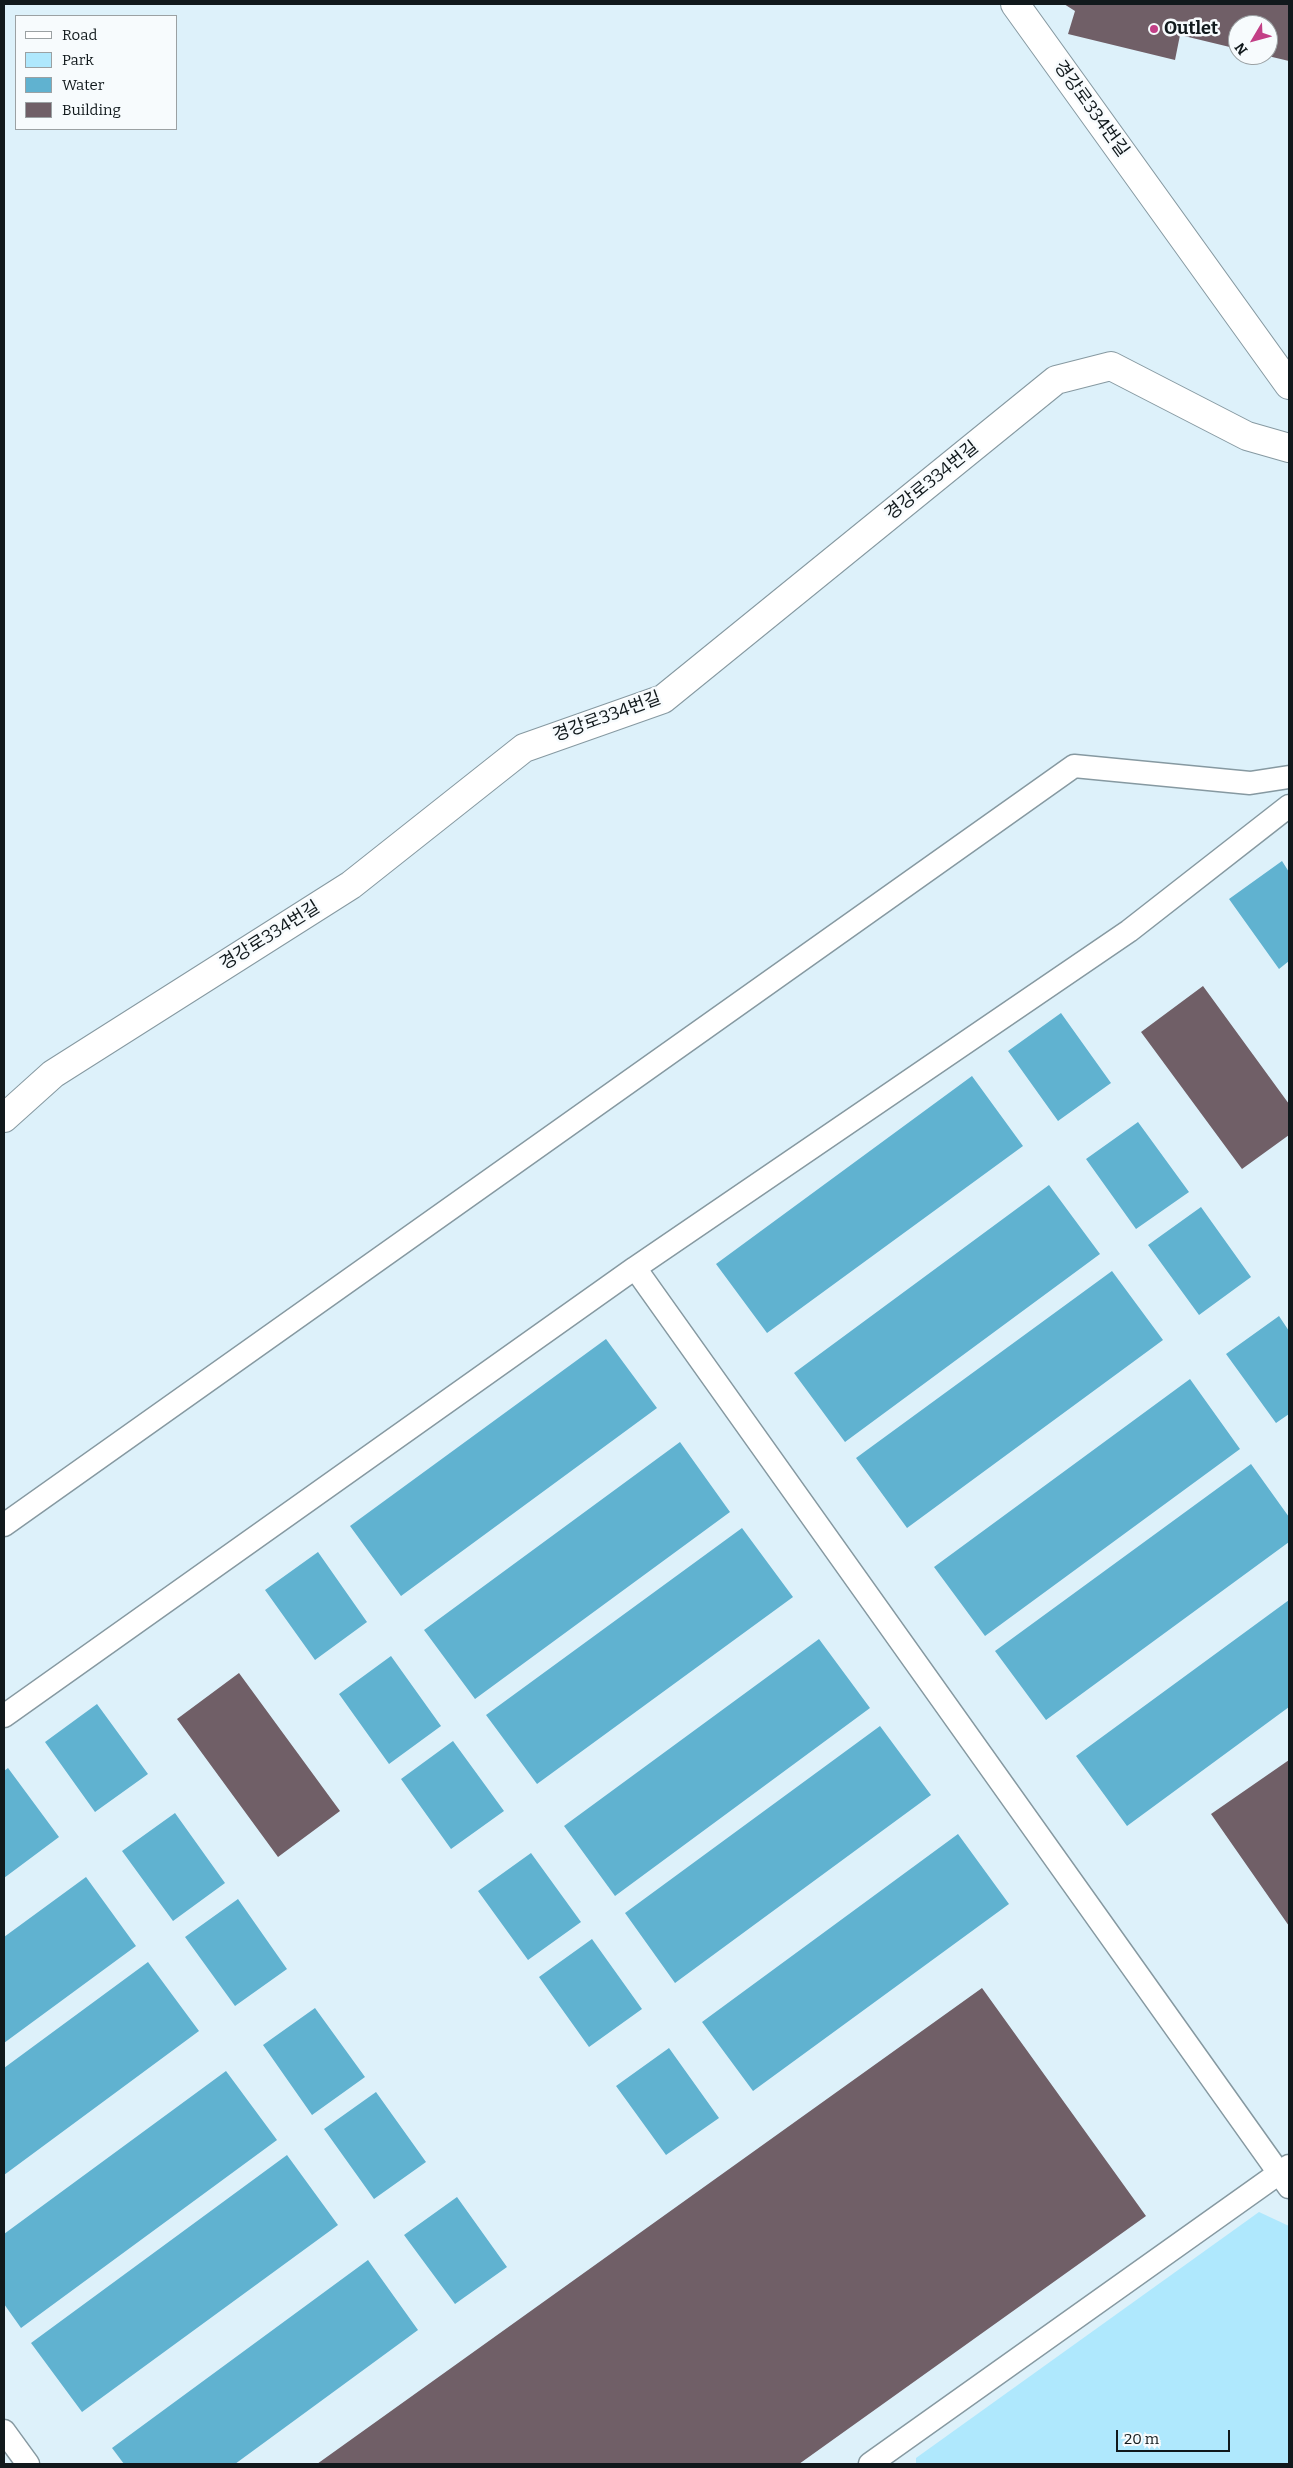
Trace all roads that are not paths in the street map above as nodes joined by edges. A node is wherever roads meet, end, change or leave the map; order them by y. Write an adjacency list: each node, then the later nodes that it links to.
1 (1015, 4): 2 (street, 경강로334번길)
2 (1289, 385)
3 (1289, 448): 6 (street, 경강로334번길)
4 (1289, 777): 8 (lane)
5 (1289, 806): 7 (lane)
6 (4, 1118)
7 (635, 1268): 9 (lane); 10 (lane)
8 (4, 1525)
9 (4, 1716)
10 (1286, 2175): 13 (lane)
11 (4, 2432): 12 (lane)
12 (28, 2464)
13 (870, 2464)

